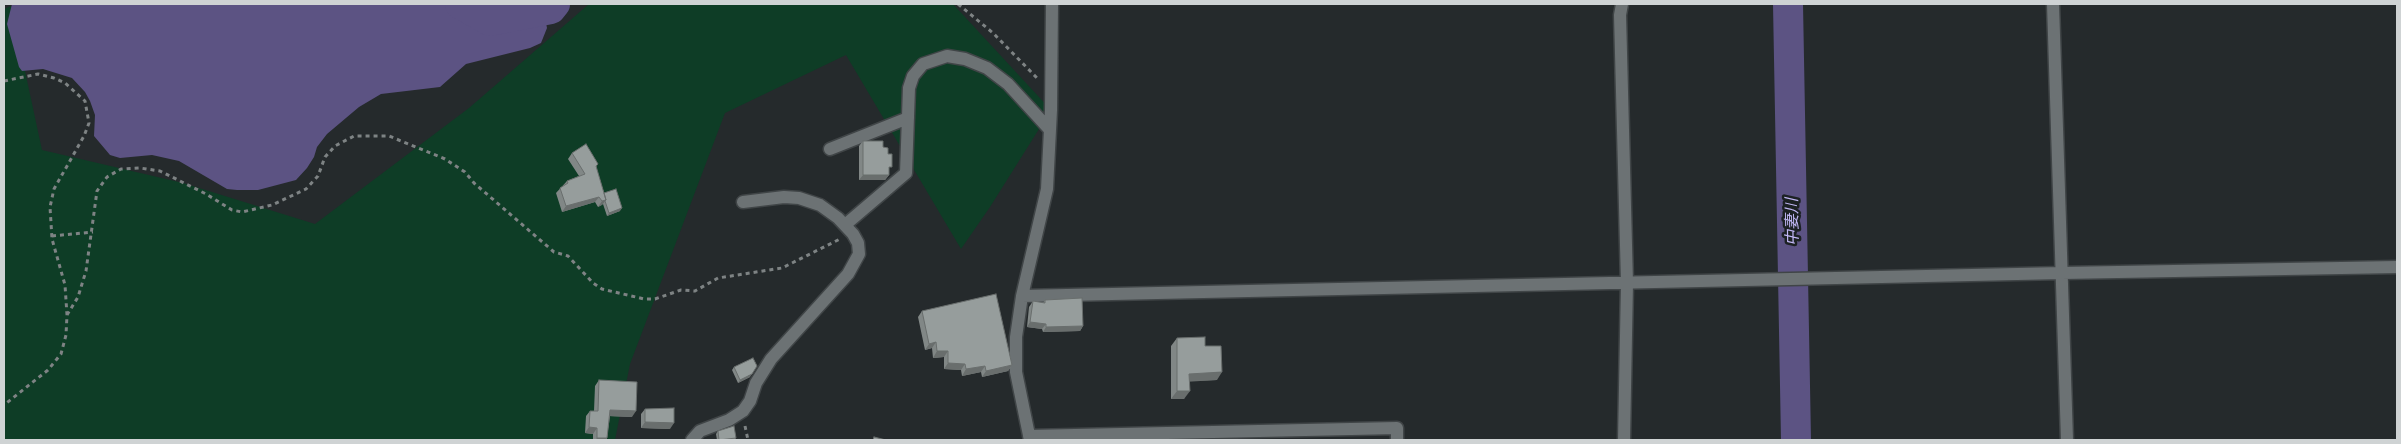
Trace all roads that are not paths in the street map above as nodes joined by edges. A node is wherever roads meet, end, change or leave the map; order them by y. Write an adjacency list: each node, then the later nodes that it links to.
1 (1052, 4): 5 (street)
2 (1622, 4): 11 (street)
3 (2054, 4): 10 (street)
4 (908, 118): 5 (street); 6 (street); 8 (street)
5 (1050, 130): 12 (street)
6 (830, 149)
7 (743, 202): 8 (street)
8 (847, 227): 14 (street)
9 (2397, 268): 10 (street)
10 (2062, 273): 11 (street); 17 (street)
11 (1627, 283): 12 (street); 16 (street)
12 (1022, 296): 13 (street)
13 (1030, 438): 15 (street)
14 (692, 440)
15 (1397, 440)
16 (1624, 440)
17 (2067, 440)

